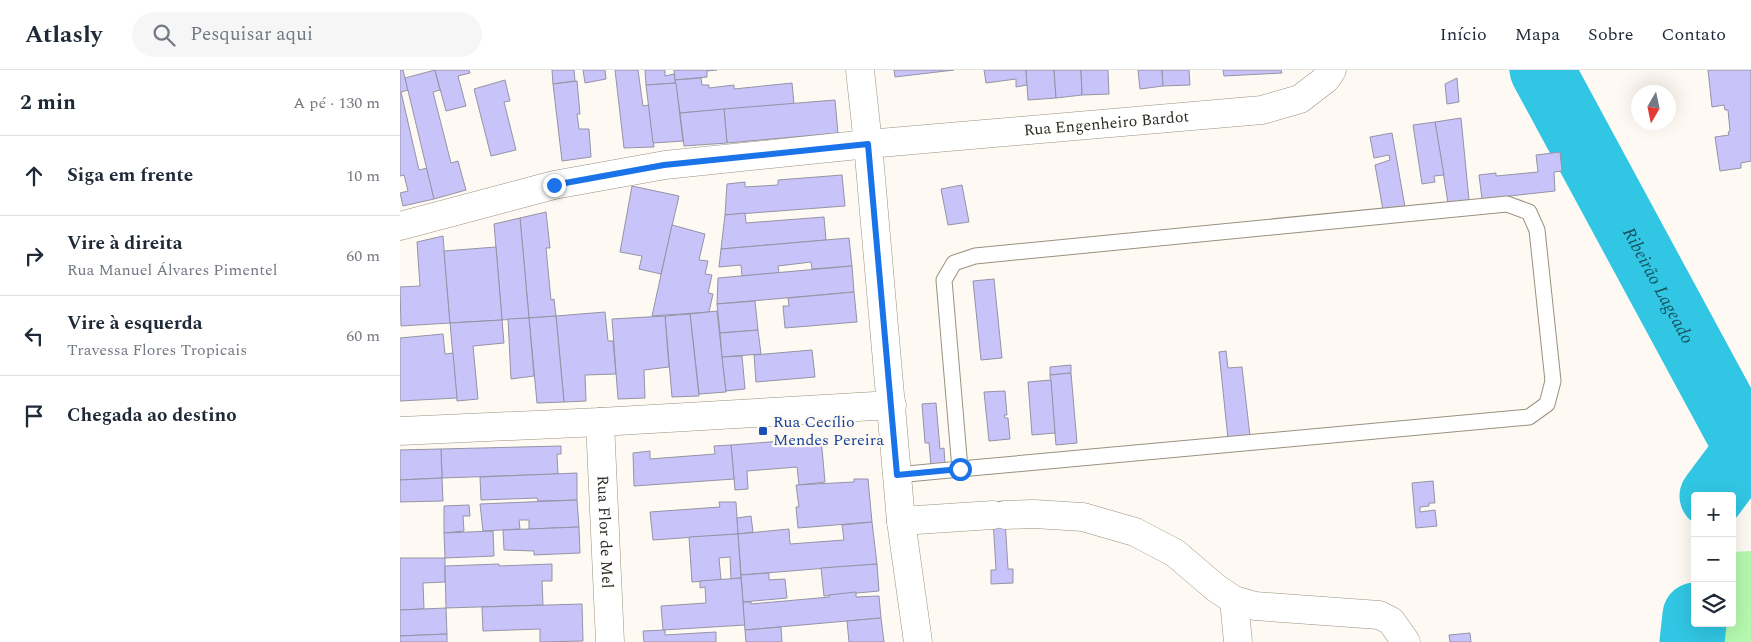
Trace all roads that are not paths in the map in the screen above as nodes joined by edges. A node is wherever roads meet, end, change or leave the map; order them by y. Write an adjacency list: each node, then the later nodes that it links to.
1 (860, 70): 3 (street)
2 (1332, 70): 3 (street, Rua Engenheiro Bardot)
3 (868, 144): 4 (street, Rua Engenheiro Bardot); 5 (street)
4 (400, 226)
5 (892, 406): 6 (street); 9 (street)
6 (600, 422): 7 (street); 12 (street, Rua Flor de Mel)
7 (400, 431)
8 (960, 469): 8 (lane); 9 (lane)
9 (897, 475): 10 (street)
10 (901, 521): 11 (street); 13 (street)
11 (1234, 600): 14 (street); 15 (street)
12 (610, 642)
13 (918, 642)
14 (1238, 642)
15 (1406, 642)

